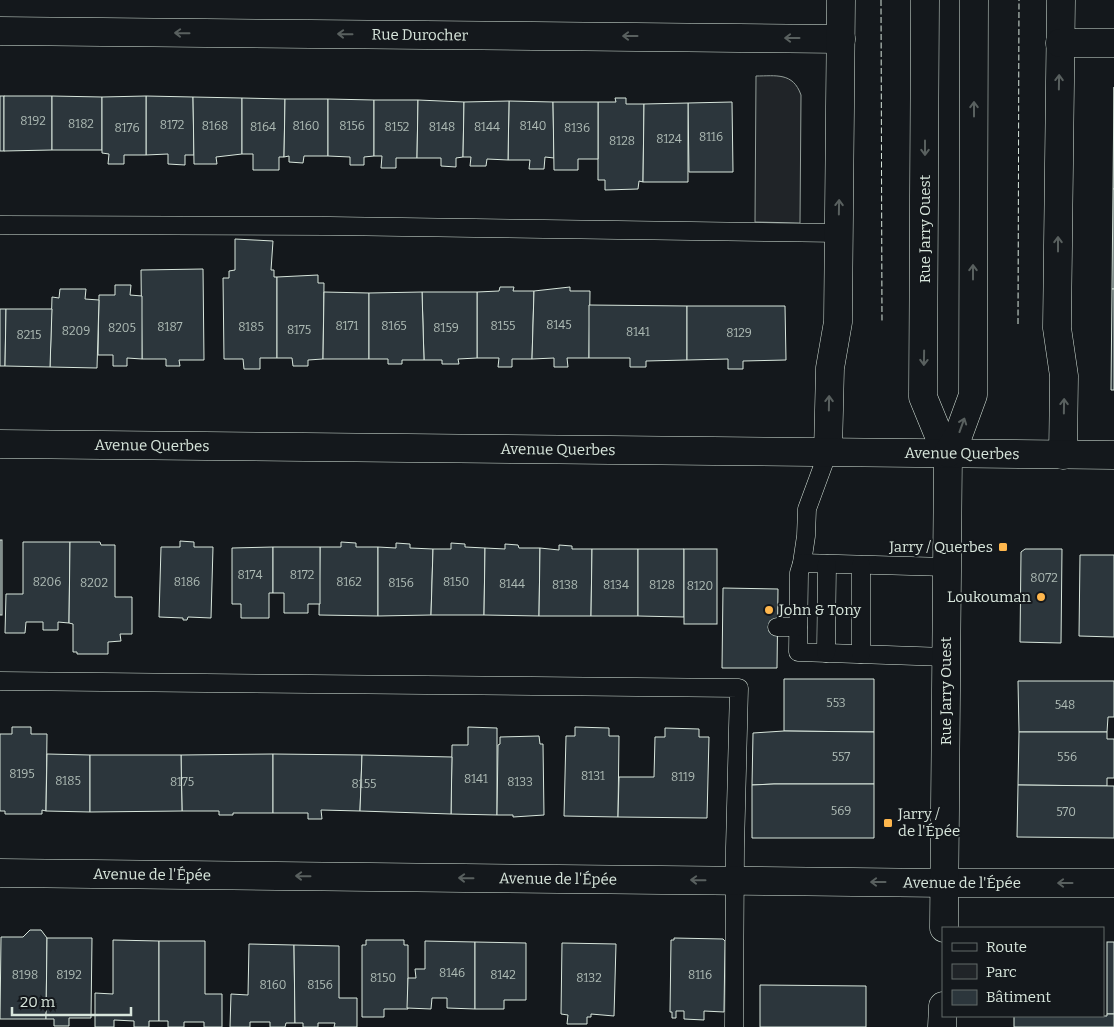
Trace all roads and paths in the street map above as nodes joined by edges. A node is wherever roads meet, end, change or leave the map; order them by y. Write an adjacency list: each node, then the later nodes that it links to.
1 (841, 0): 6 (street)
2 (926, 0): 13 (street, Rue Jarry Ouest, one-way to 13)
3 (974, 0): 13 (street, Rue Jarry Ouest, one-way to 3)
4 (1061, 0): 7 (street)
5 (0, 31): 6 (street, Rue Durocher, one-way to 5)
6 (841, 39): 10 (street, one-way to 6)
7 (1060, 43): 8 (street); 15 (street, one-way to 7)
8 (1114, 43)
9 (0, 225): 10 (lane)
10 (839, 233): 12 (street, one-way to 10)
11 (0, 444): 12 (street, Avenue Querbes)
12 (828, 452): 13 (street, Avenue Querbes); 16 (lane)
13 (948, 453): 15 (street, Avenue Querbes); 19 (street, Rue Jarry Ouest)
14 (1114, 454): 15 (street, Avenue Querbes)
15 (1064, 455)
16 (802, 563): 17 (lane); 21 (lane)
17 (827, 564): 18 (lane); 22 (lane)
18 (861, 565): 19 (lane); 23 (lane)
19 (947, 568): 24 (street, Rue Jarry Ouest)
20 (777, 627): 21 (lane)
21 (798, 627): 22 (lane)
22 (826, 653): 23 (lane)
23 (860, 654): 24 (lane)
24 (946, 657): 28 (street, Rue Jarry Ouest)
25 (0, 681): 27 (lane)
26 (0, 873): 27 (street, Avenue de l'Épée, one-way to 26)
27 (735, 881): 28 (street, Avenue de l'Épée, one-way to 27); 31 (lane)
28 (944, 883): 29 (street, Avenue de l'Épée, one-way to 28); 30 (street, Rue Jarry Ouest)
29 (1114, 883)
30 (944, 927)
31 (734, 1027)

